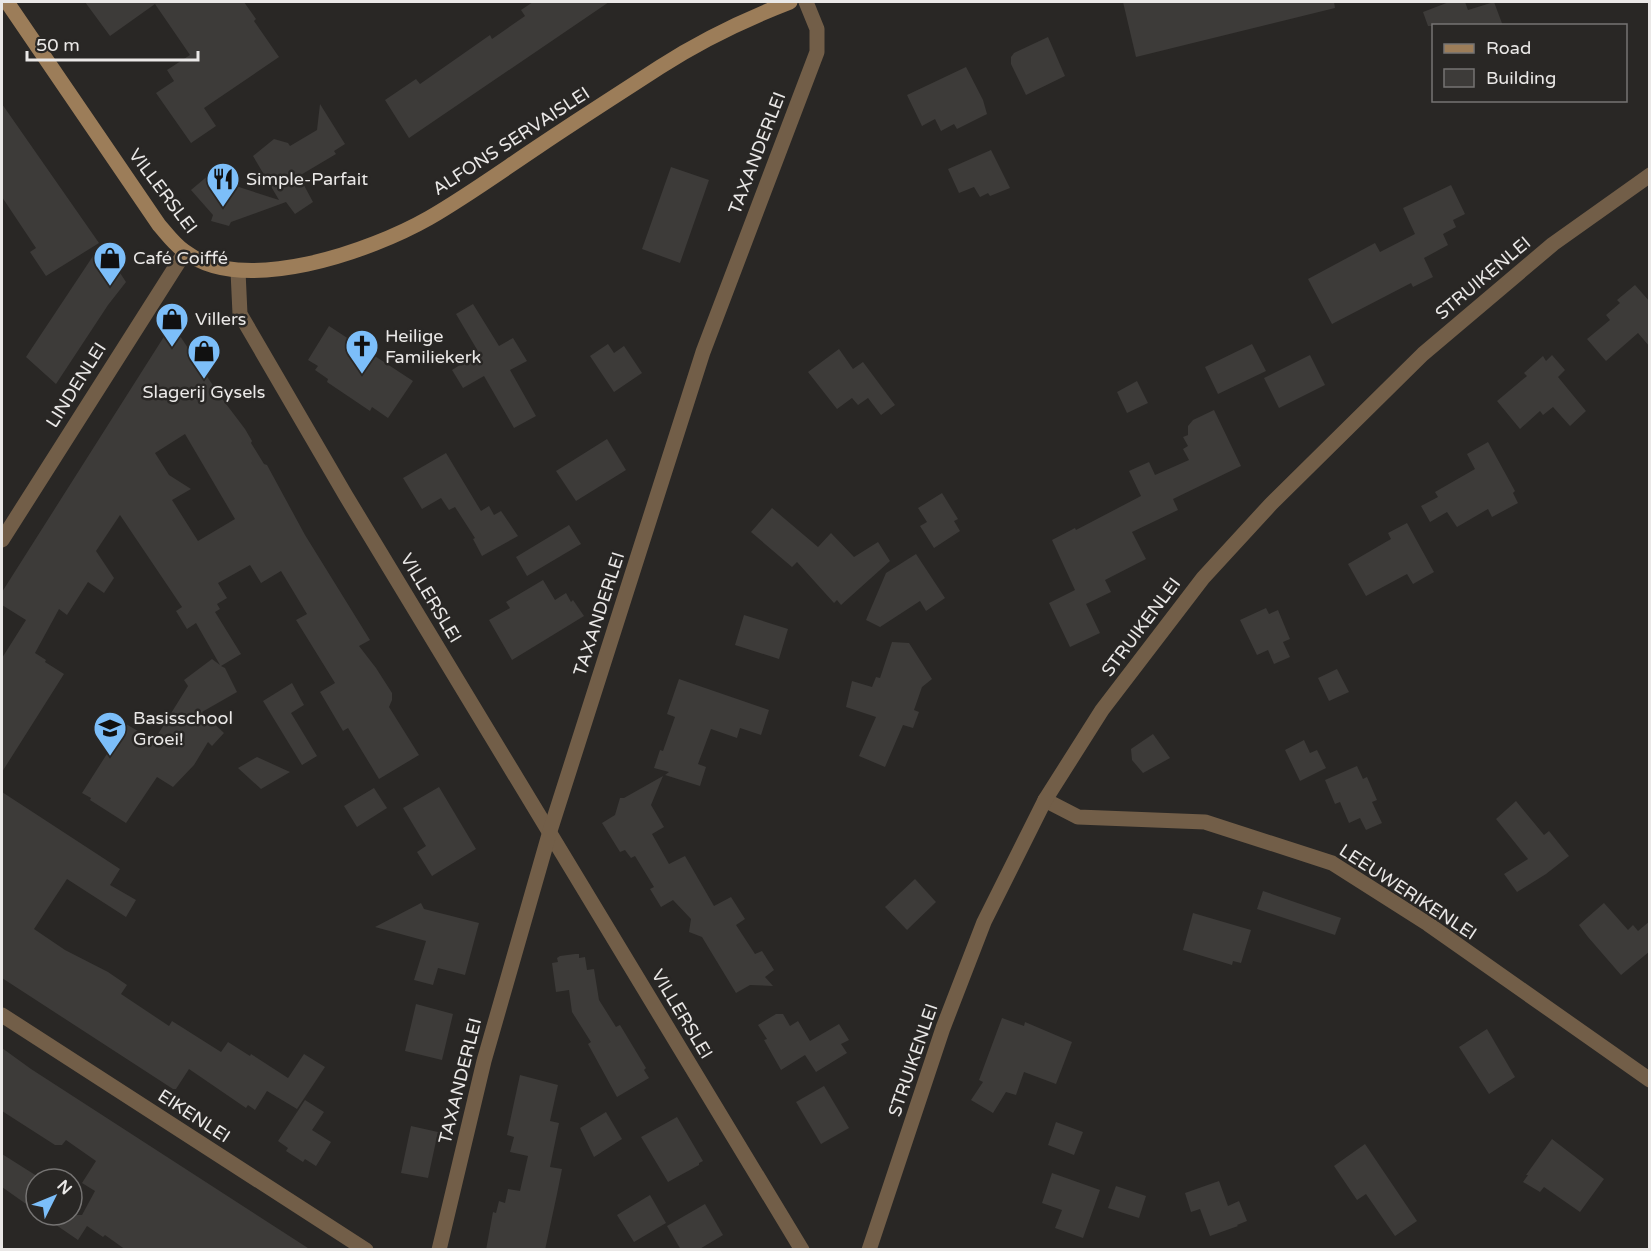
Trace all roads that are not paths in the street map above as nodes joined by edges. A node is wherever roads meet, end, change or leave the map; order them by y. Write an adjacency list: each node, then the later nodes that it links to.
1 (7, 2): 5 (street, VILLERSLEI)
2 (790, 2): 6 (street, ALFONS SERVAISLEI)
3 (806, 2): 9 (street, TAXANDERLEI)
4 (1650, 176): 8 (street, STRUIKENLEI)
5 (185, 252): 6 (street, VILLERSLEI); 7 (street, LINDENLEI)
6 (238, 271): 9 (street, VILLERSLEI)
7 (2, 540)
8 (1045, 800): 11 (street, LEEUWERIKENLEI); 15 (street, STRUIKENLEI)
9 (550, 831): 13 (street, TAXANDERLEI); 14 (street, VILLERSLEI)
10 (2, 1015): 12 (street, EIKENLEI)
11 (1650, 1080)
12 (366, 1250)
13 (439, 1250)
14 (802, 1250)
15 (869, 1250)

